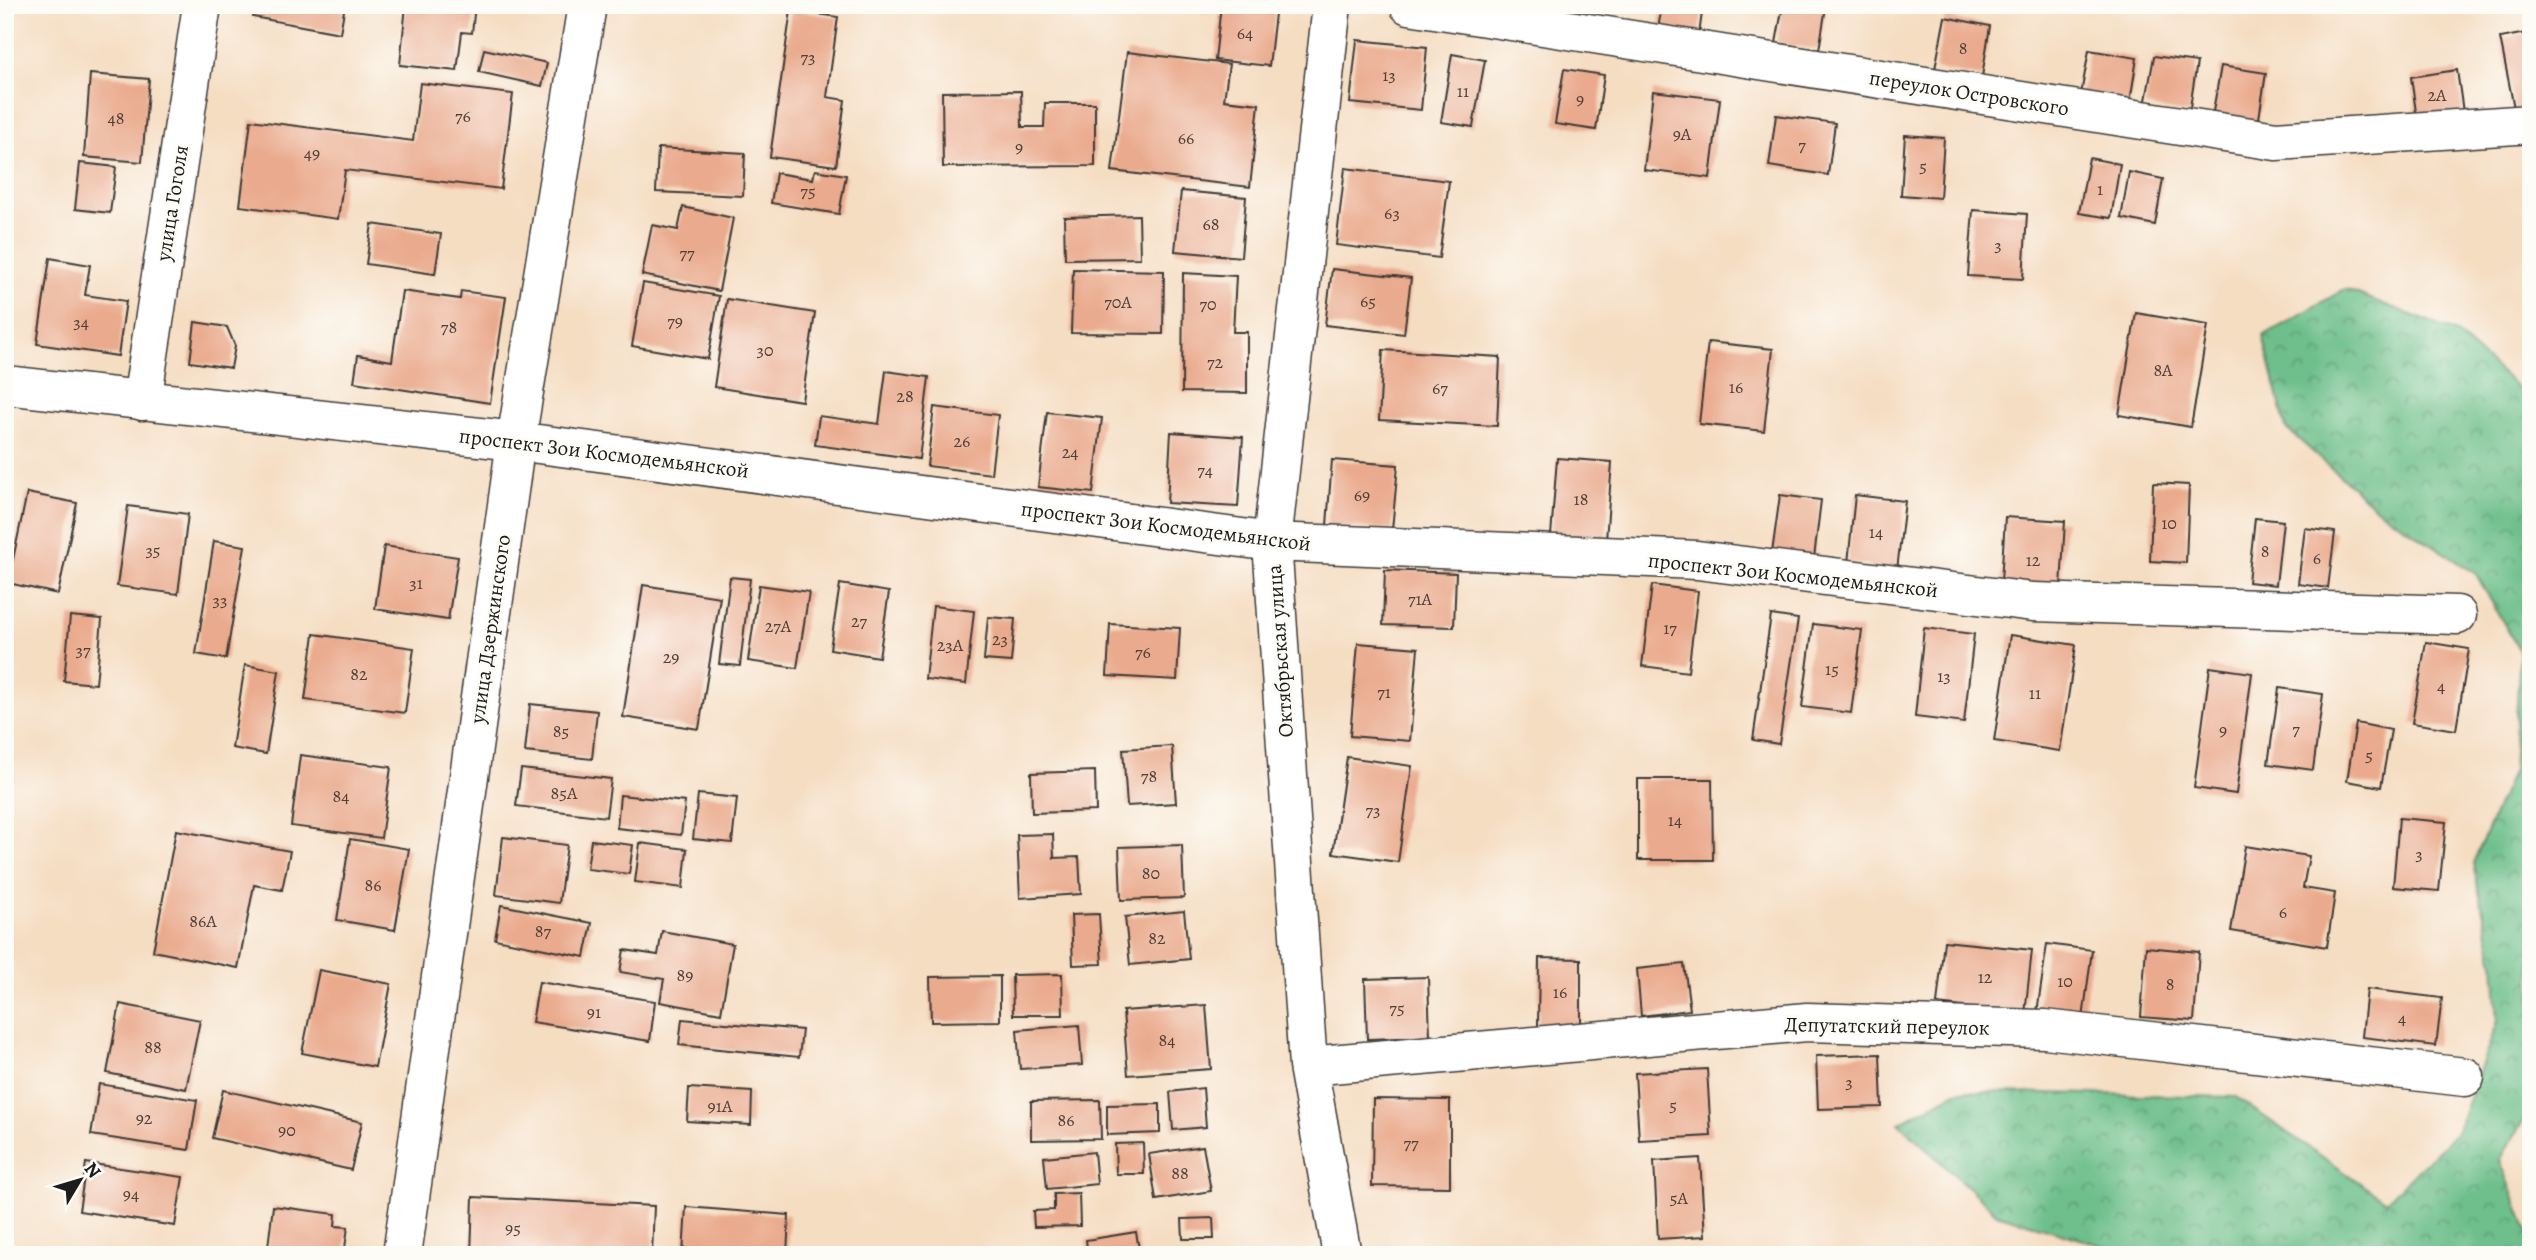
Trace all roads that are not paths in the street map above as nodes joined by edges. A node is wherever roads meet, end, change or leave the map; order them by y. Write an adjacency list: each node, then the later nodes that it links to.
1 (202, 5): 7 (street, улица Гоголя)
2 (587, 5): 8 (street, улица Дзержинского)
3 (1332, 5): 9 (street, Октябрьская улица)
4 (1409, 5): 5 (street, переулок Островского)
5 (2531, 124)
6 (5, 385): 7 (street, проспект Зои Космодемьянской)
7 (142, 401): 8 (street, проспект Зои Космодемьянской)
8 (516, 441): 9 (street, проспект Зои Космодемьянской); 13 (street, улица Дзержинского)
9 (1272, 542): 10 (street, проспект Зои Космодемьянской); 11 (street, Октябрьская улица)
10 (2457, 615)
11 (1308, 1066): 12 (street, Депутатский переулок); 14 (street, Октябрьская улица)
12 (2465, 1077)
13 (402, 1255)
14 (1342, 1255)

